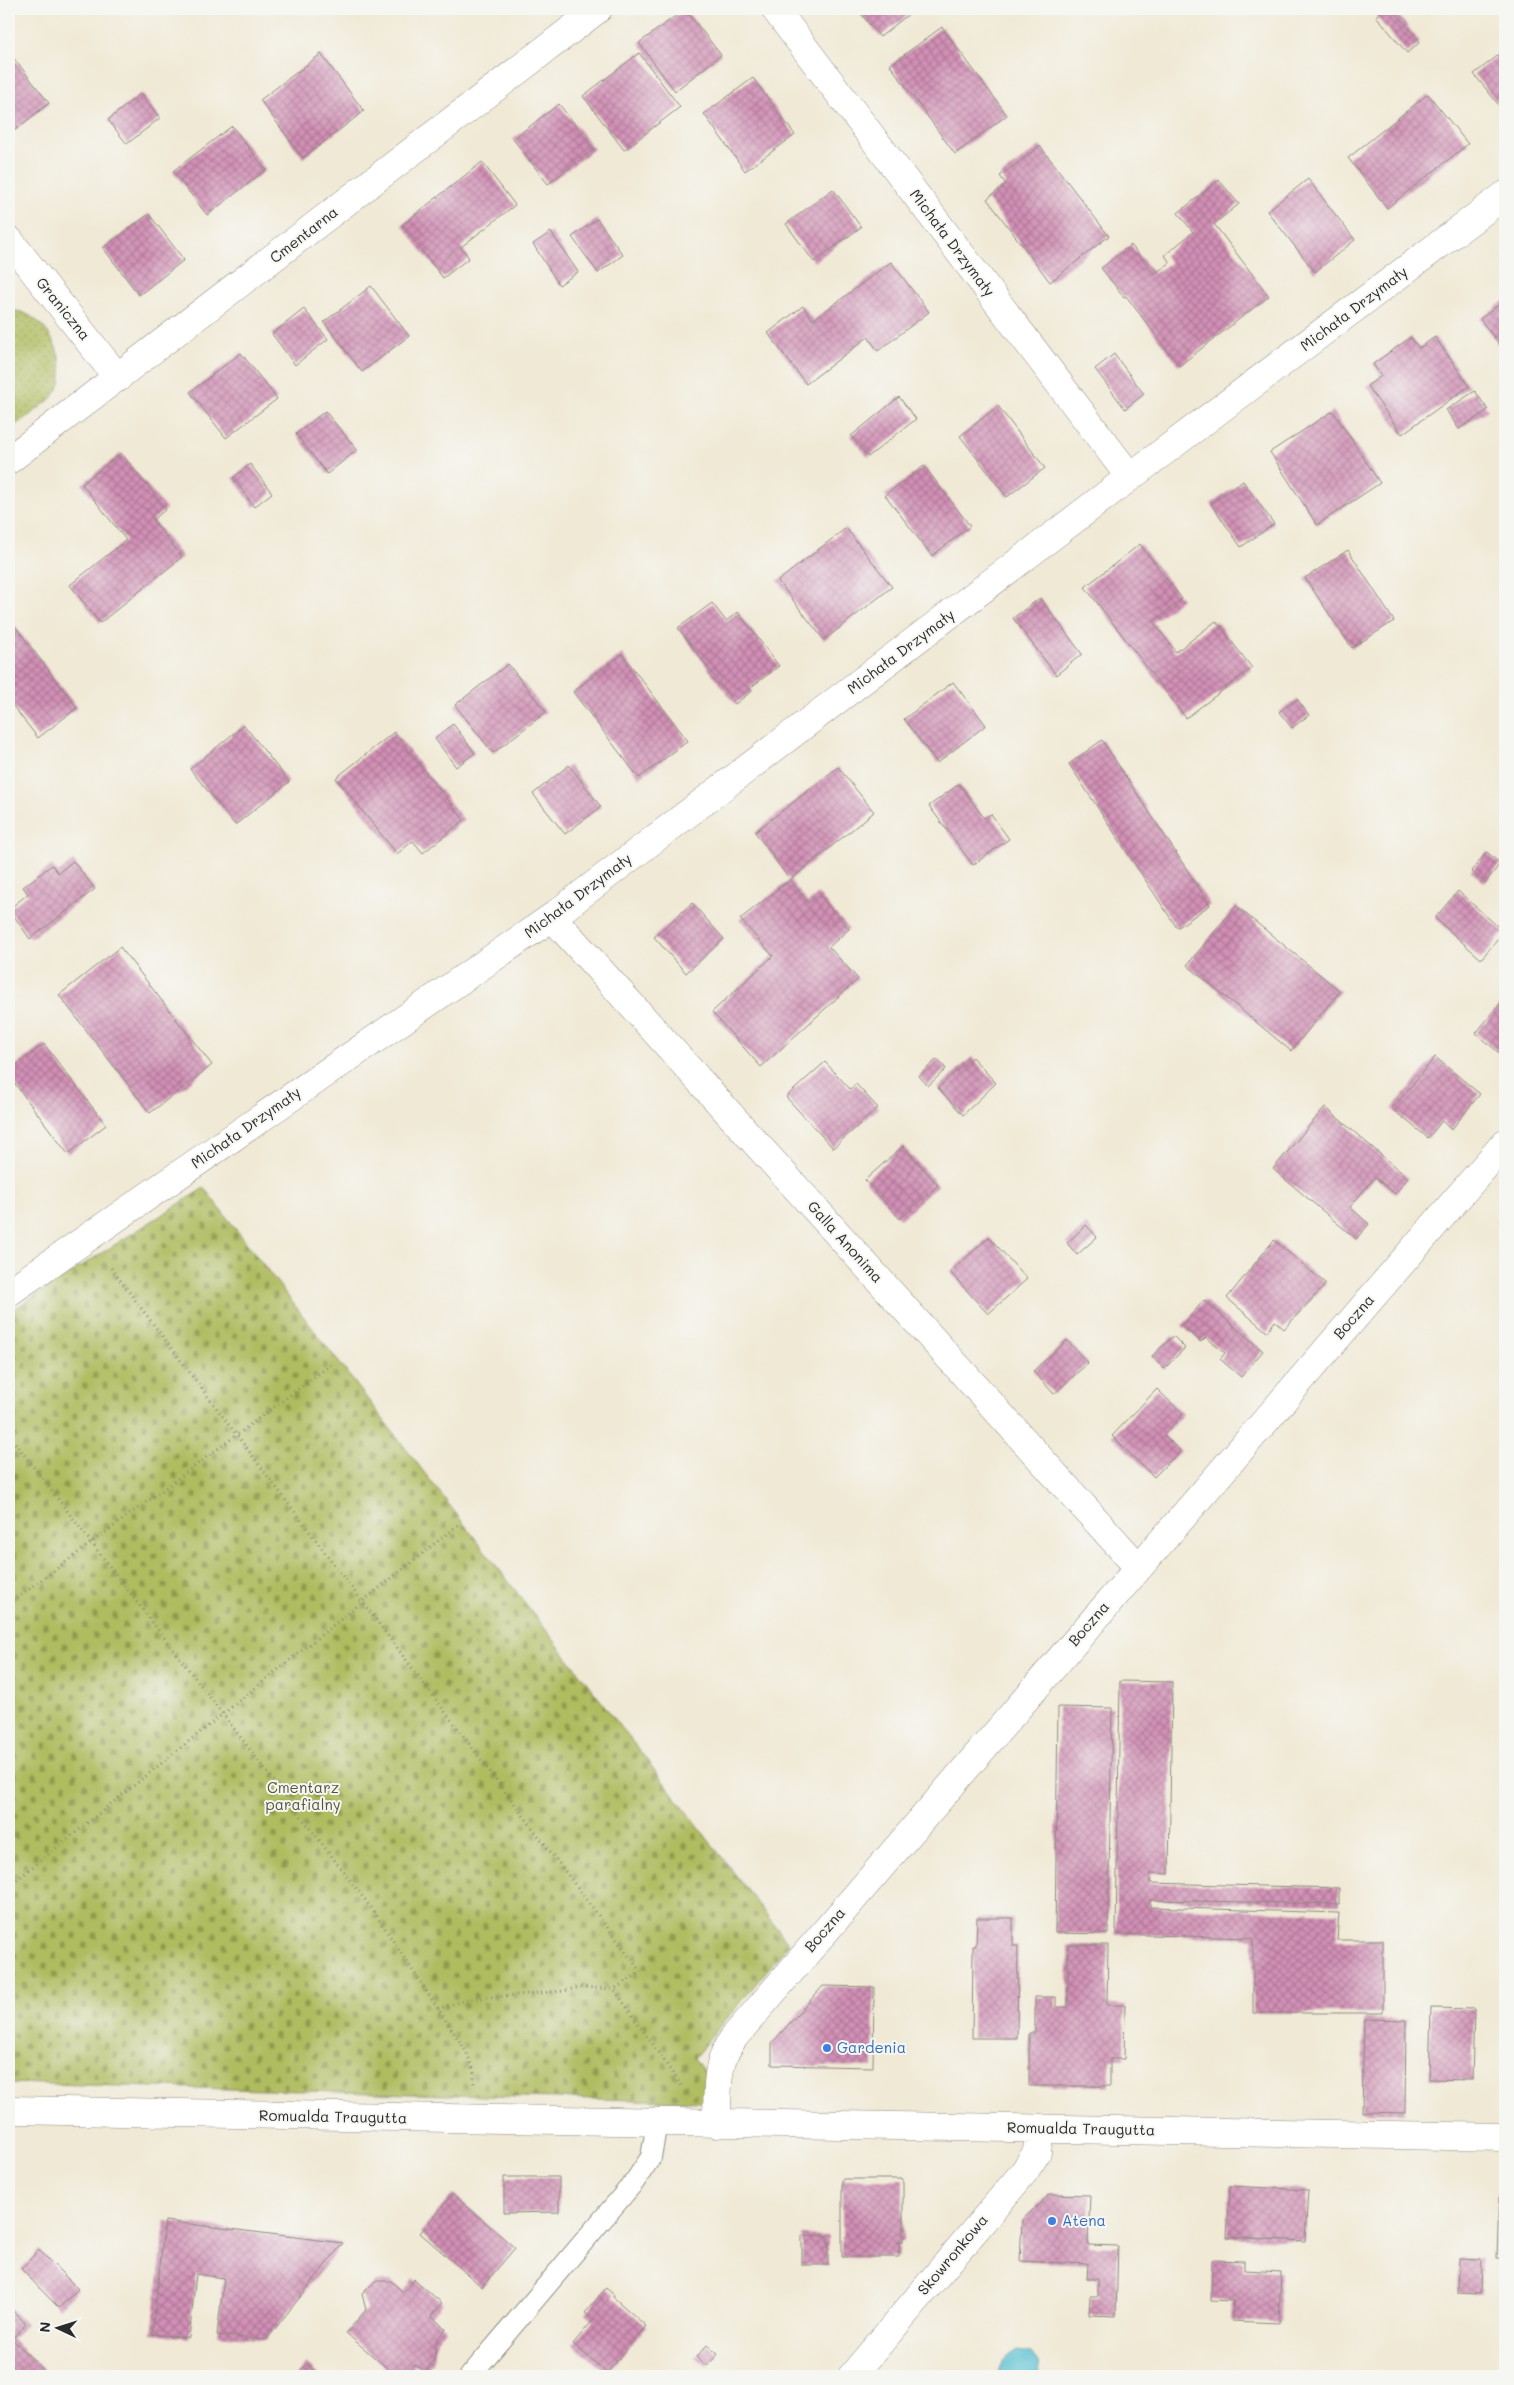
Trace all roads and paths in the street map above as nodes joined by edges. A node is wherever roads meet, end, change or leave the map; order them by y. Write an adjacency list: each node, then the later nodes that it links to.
1 (598, 9): 5 (street, Cmentarna)
2 (775, 9): 7 (street, Michała Drzymały)
3 (1505, 194): 7 (street, Michała Drzymały)
4 (9, 240): 5 (street, Graniczna)
5 (118, 378): 6 (street, Cmentarna)
6 (9, 460)
7 (1130, 477): 8 (street, Michała Drzymały)
8 (552, 917): 11 (street, Michała Drzymały); 17 (street, Galla Anonima)
9 (1505, 1143): 17 (street, Boczna)
10 (110, 1268): 14 (path)
11 (9, 1292)
12 (332, 1364): 14 (path)
13 (9, 1435): 16 (path)
14 (236, 1435): 16 (path); 18 (path)
15 (459, 1524): 18 (path)
16 (91, 1543): 19 (path); 20 (path)
17 (1138, 1567): 24 (street, Boczna)
18 (362, 1602): 20 (path); 22 (path)
19 (9, 1604)
20 (222, 1714): 21 (path); 23 (path)
21 (9, 1886)
22 (614, 1989): 23 (path); 24 (path)
23 (438, 2009): 26 (path)
24 (718, 2090): 28 (street, Boczna)
25 (9, 2110): 26 (street, Romualda Traugutta)
26 (474, 2119): 27 (street, Romualda Traugutta)
27 (656, 2123): 28 (street, Romualda Traugutta); 31 (lane)
28 (717, 2124): 29 (street, Romualda Traugutta)
29 (1040, 2128): 30 (street, Romualda Traugutta); 32 (street, Skowronkowa)
30 (1505, 2137)
31 (470, 2376)
32 (852, 2376)

